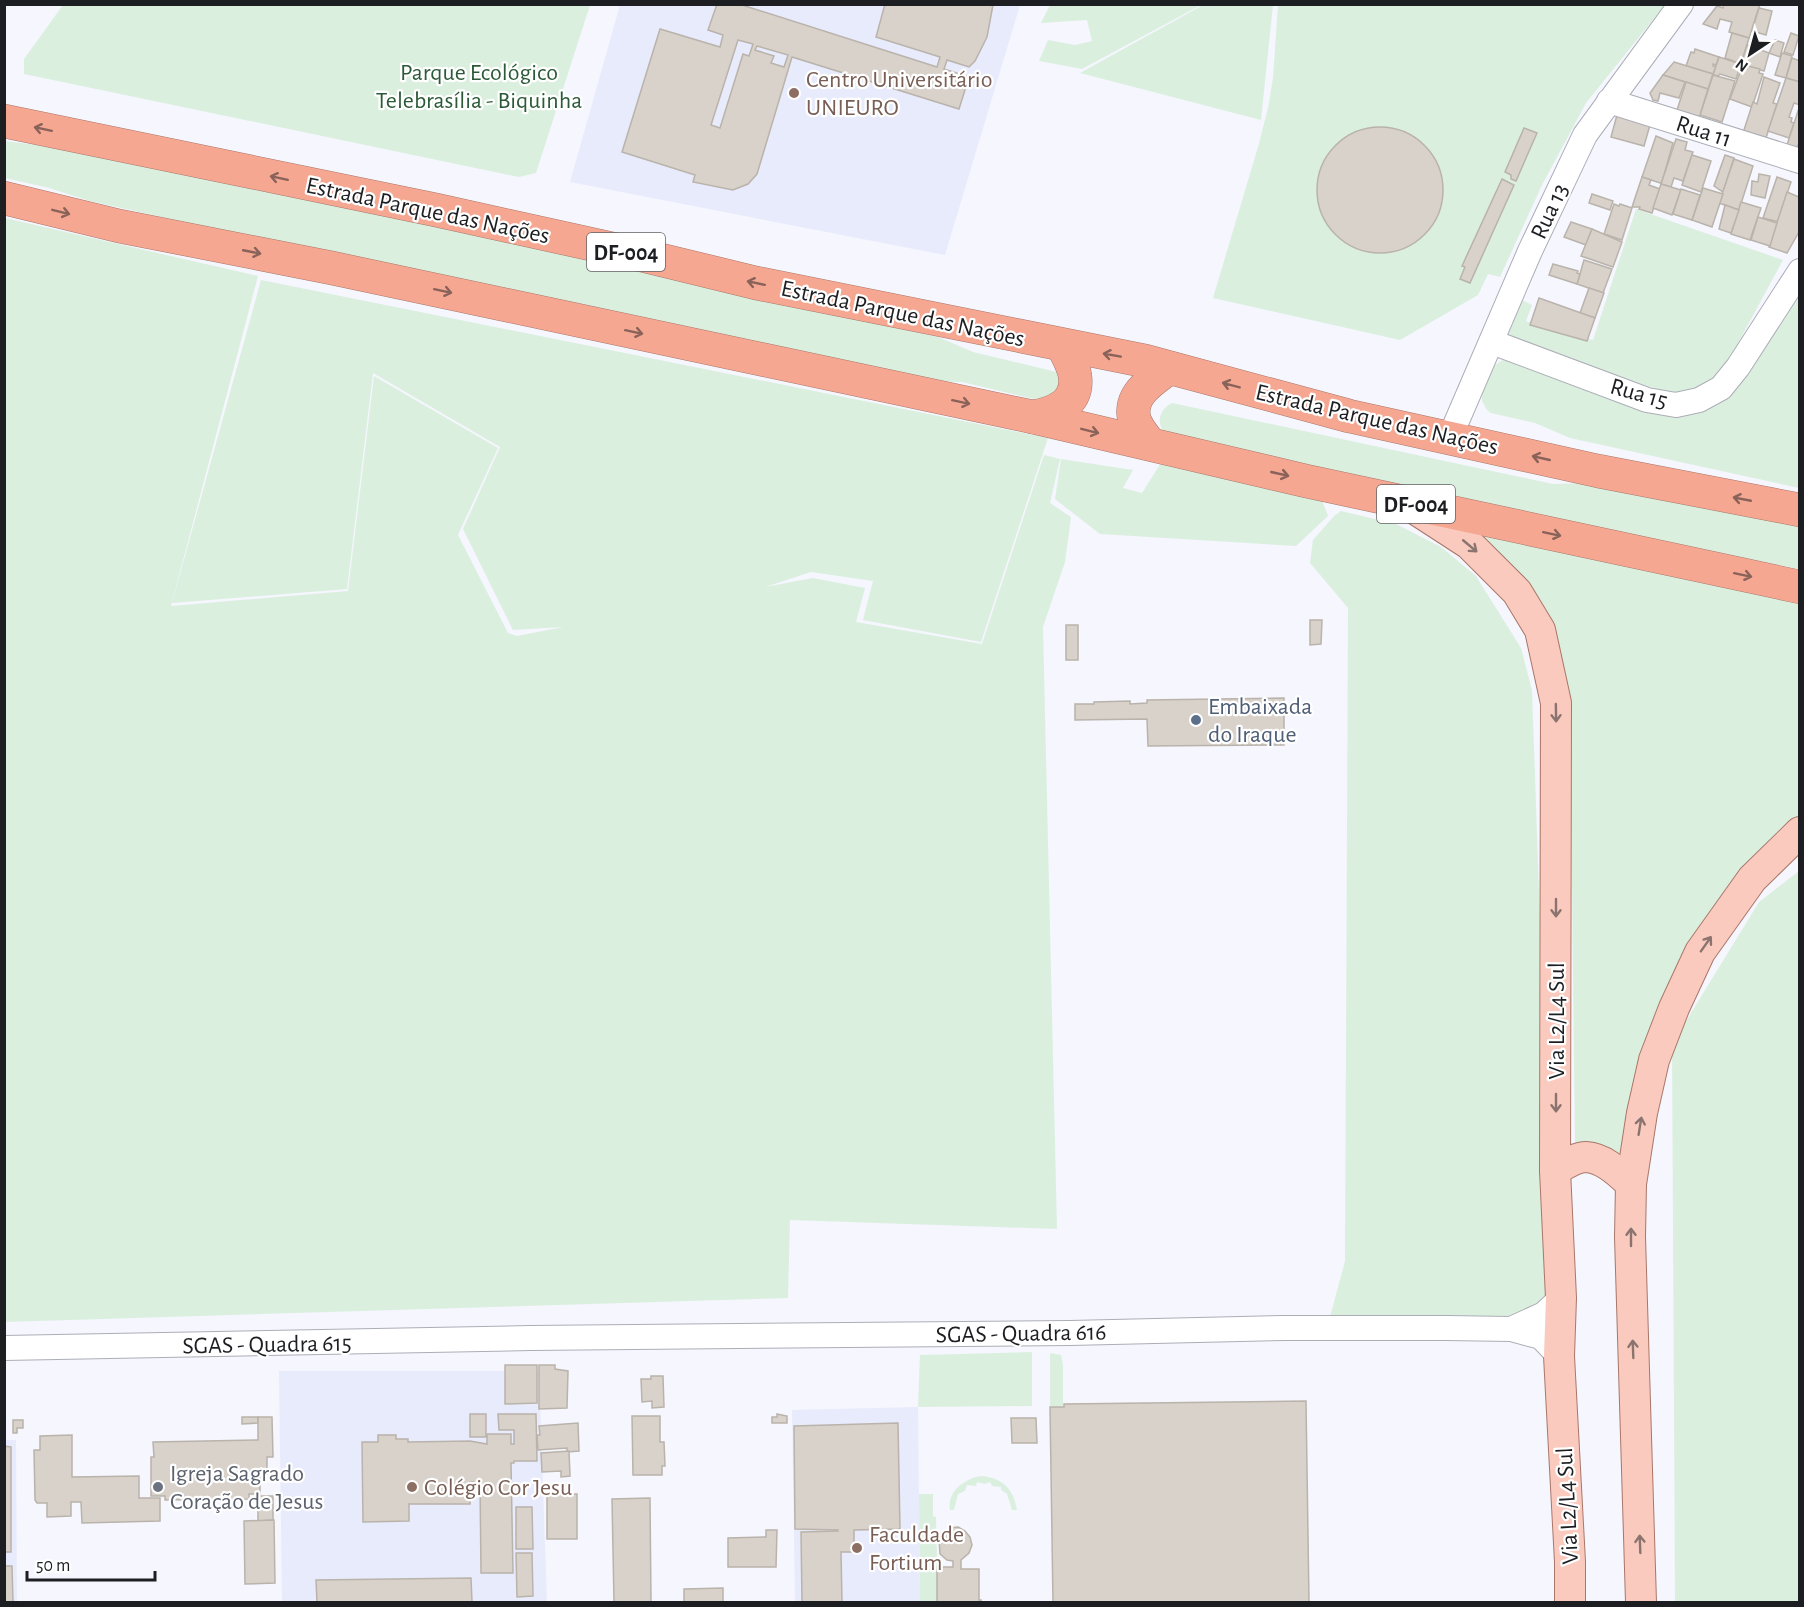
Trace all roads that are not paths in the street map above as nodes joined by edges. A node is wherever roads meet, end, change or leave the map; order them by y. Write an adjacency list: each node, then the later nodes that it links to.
1 (1682, 4): 2 (street, Rua 13)
2 (1609, 101): 4 (street, Rua 11); 7 (street, Rua 13)
3 (4, 121): 8 (highway, Estrada Parque das Nações / DF-004, one-way to 3)
4 (1800, 161)
5 (4, 198): 10 (highway, DF-004, one-way to 10)
6 (1800, 271): 7 (street, Rua 15)
7 (1492, 342): 11 (street, Rua 13)
8 (1063, 346): 9 (highway, Estrada Parque das Nações / DF-004, one-way to 8); 10 (highway)
9 (1169, 368): 11 (highway, Estrada Parque das Nações / DF-004, one-way to 9); 12 (highway)
10 (1033, 417): 12 (highway, DF-004, one-way to 12)
11 (1450, 437): 14 (highway, Estrada Parque das Nações / DF-004, one-way to 11)
12 (1149, 443): 13 (highway, DF-004, one-way to 13)
13 (1404, 502): 15 (highway, DF-004, one-way to 15); 17 (main road, Via L2/L4 Sul, one-way to 17)
14 (1800, 510)
15 (1800, 587)
16 (1800, 832): 18 (main road, one-way to 16)
17 (1556, 1170): 18 (main road); 19 (main road, Via L2/L4 Sul)
18 (1631, 1184): 25 (main road, one-way to 18)
19 (1561, 1298): 20 (street, SGAS - Quadra 616); 23 (main road, Via L2/L4 Sul)
20 (1511, 1329): 21 (street, SGAS - Quadra 616); 23 (street, SGAS - Quadra 616)
21 (530, 1338): 22 (street, SGAS - Quadra 615)
22 (4, 1348)
23 (1559, 1356): 24 (main road, Via L2/L4 Sul)
24 (1570, 1602)
25 (1641, 1602)

